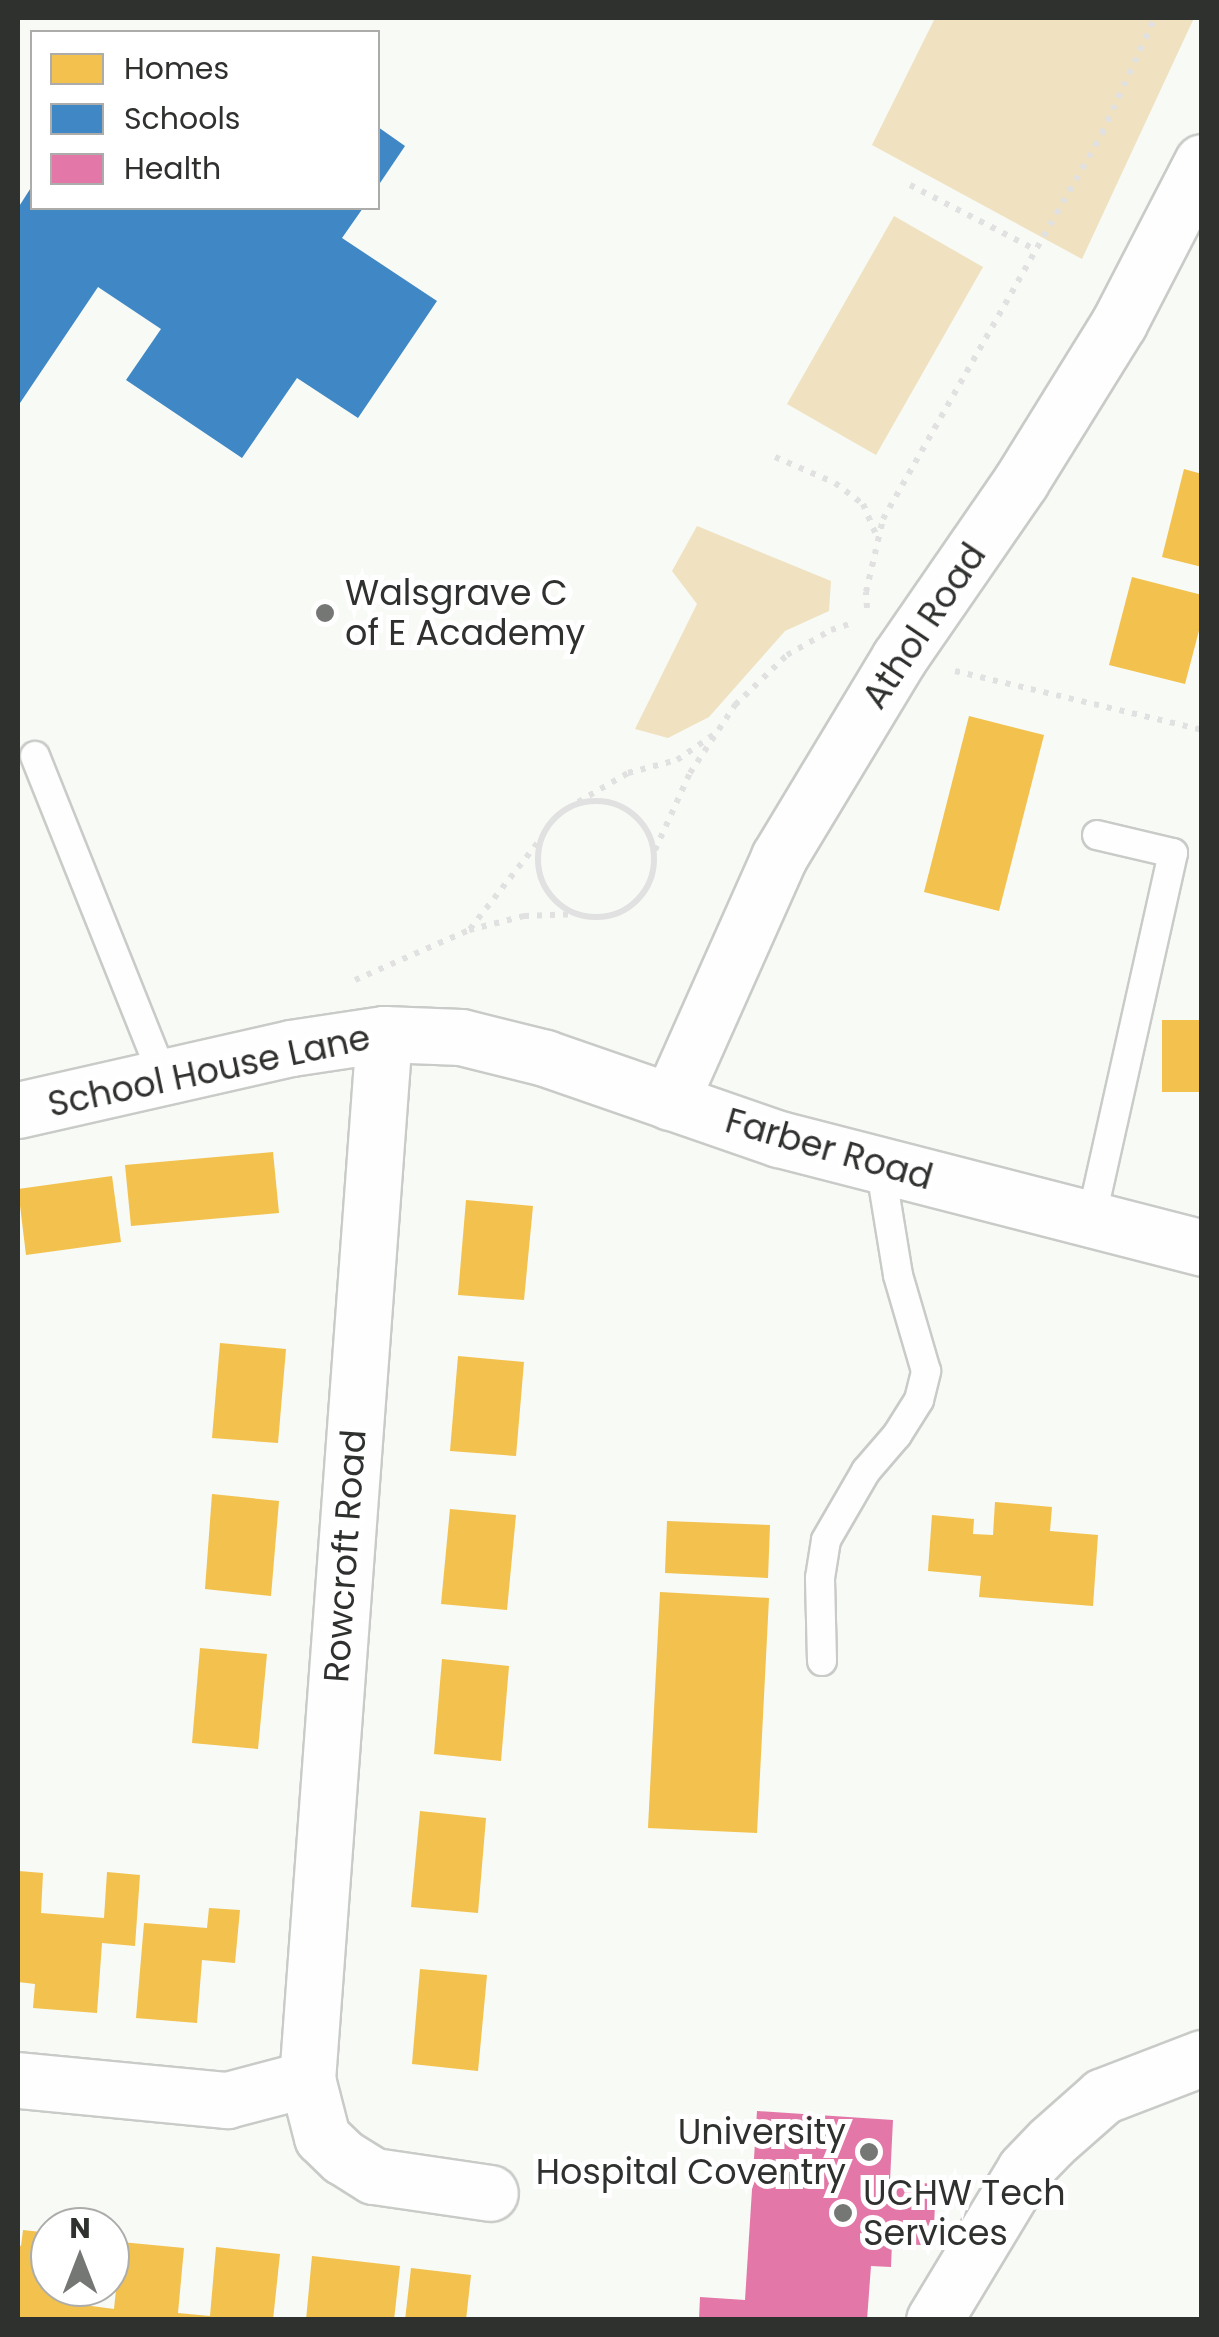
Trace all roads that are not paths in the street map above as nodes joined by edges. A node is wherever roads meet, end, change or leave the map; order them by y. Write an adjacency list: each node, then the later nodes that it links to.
1 (1202, 162): 7 (street, Athol Road)
2 (35, 756): 6 (lane)
3 (1097, 835): 10 (lane)
4 (384, 1034): 5 (street, School House Lane); 6 (street, School House Lane); 14 (street, Rowcroft Road)
5 (461, 1038): 7 (street, Farber Road)
6 (164, 1078): 8 (street, School House Lane)
7 (670, 1102): 9 (street, Farber Road)
8 (18, 1110)
9 (880, 1165): 10 (street, Farber Road); 12 (lane)
10 (1091, 1220): 11 (street, Farber Road)
11 (1202, 1248)
12 (822, 1661)
13 (1202, 2058): 17 (street)
14 (307, 2079): 15 (street); 16 (street, Rowcroft Road)
15 (18, 2080)
16 (490, 2193)
17 (934, 2320)

